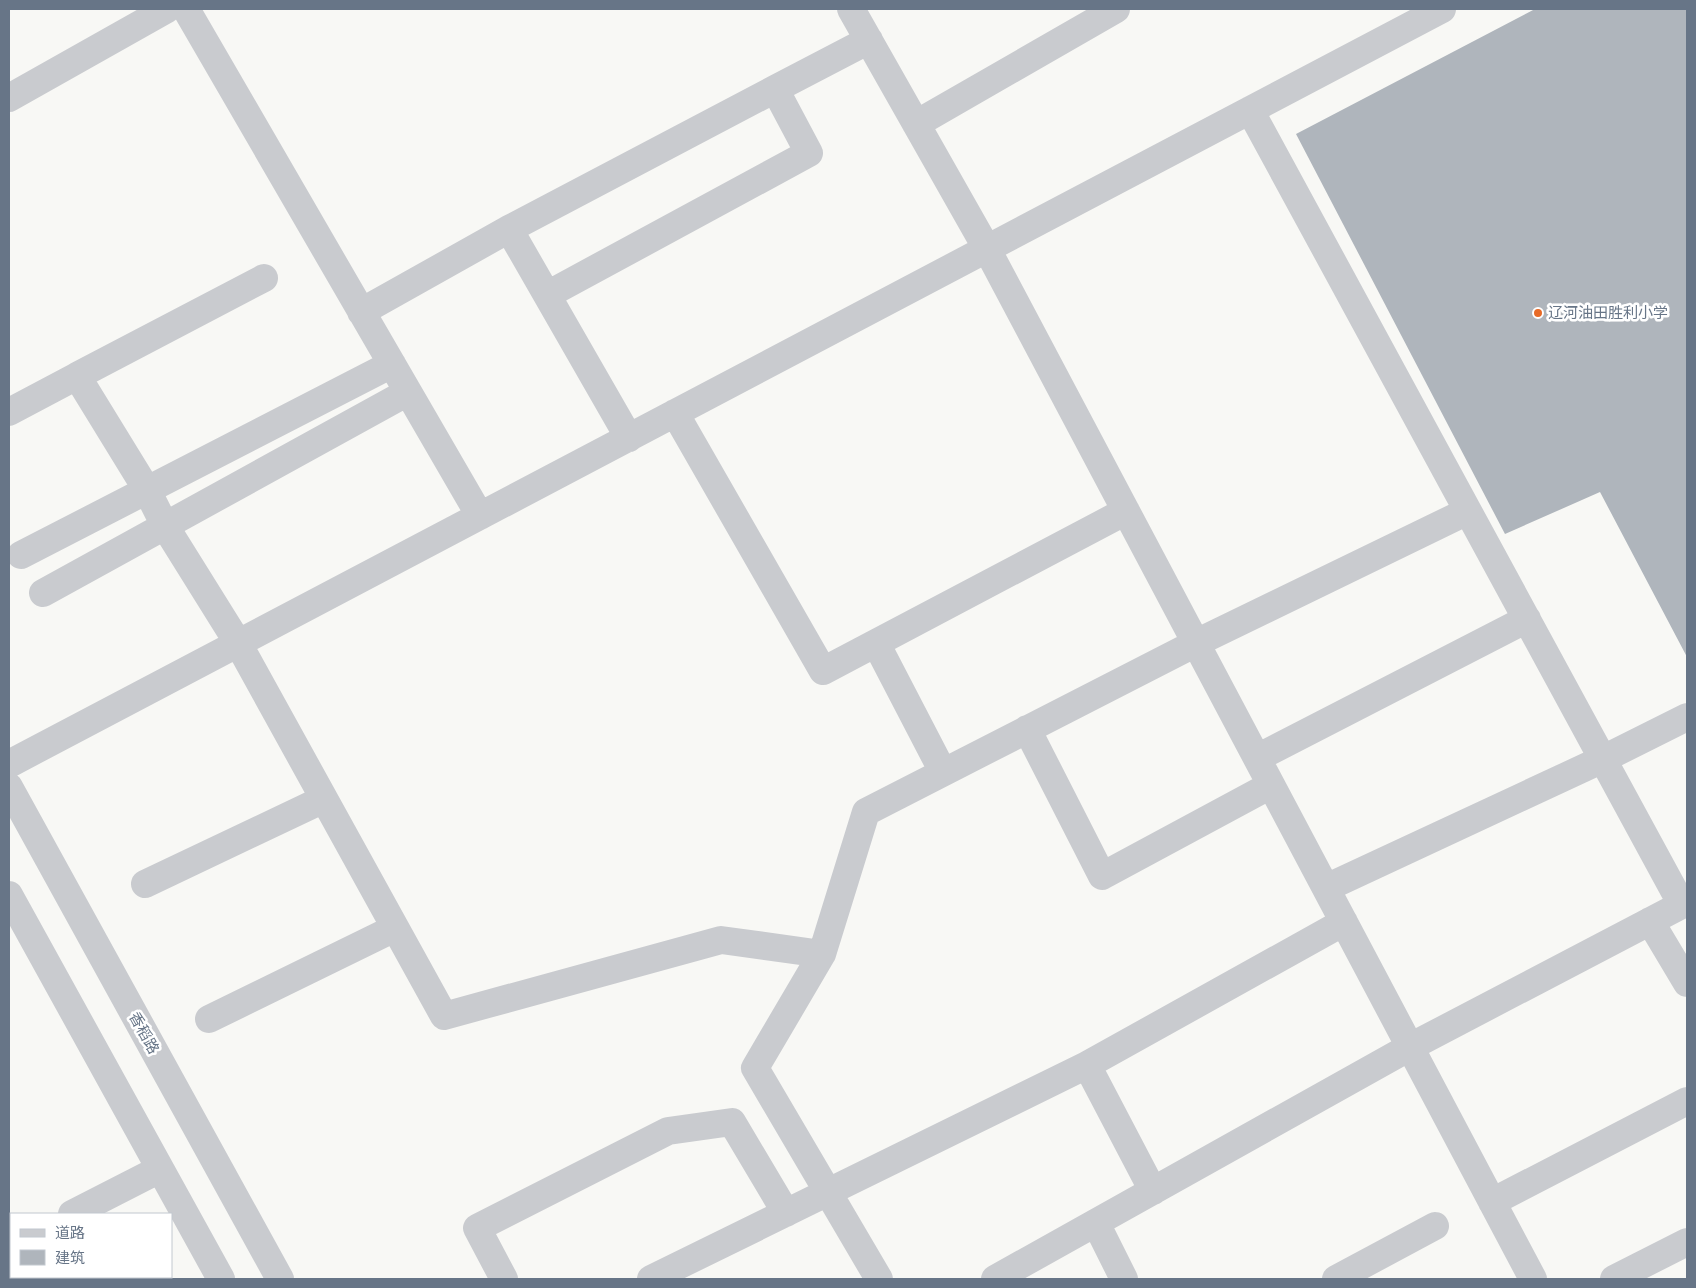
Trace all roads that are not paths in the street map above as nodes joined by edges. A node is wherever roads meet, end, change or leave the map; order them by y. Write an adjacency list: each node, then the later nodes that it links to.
1 (168, 9): 8 (street)
2 (186, 9): 15 (street)
3 (851, 9): 6 (street)
4 (1116, 9): 10 (street)
5 (1442, 9): 9 (street)
6 (869, 40): 7 (street); 10 (street)
7 (775, 89): 11 (street); 14 (street)
8 (9, 98)
9 (1250, 110): 12 (street); 24 (street)
10 (916, 124): 12 (street)
11 (509, 229): 14 (street); 15 (street)
12 (987, 249): 20 (street); 23 (street)
13 (264, 278): 17 (street)
14 (547, 295): 21 (street)
15 (361, 312): 16 (street)
16 (392, 364): 18 (street); 22 (street)
17 (77, 376): 19 (street); 22 (street)
18 (408, 392): 25 (street); 26 (street)
19 (9, 412)
20 (675, 413): 21 (street); 32 (street)
21 (629, 438): 25 (street)
22 (147, 490): 26 (street); 27 (street)
23 (1126, 511): 30 (street); 32 (street)
24 (1468, 511): 29 (street); 30 (street)
25 (480, 516): 31 (street)
26 (165, 526): 28 (street); 31 (street)
27 (21, 555)
28 (43, 593)
29 (1527, 620): 35 (street); 36 (street)
30 (1196, 642): 34 (street); 35 (street)
31 (238, 643): 37 (street); 41 (street)
32 (876, 643): 38 (street)
33 (1687, 717): 36 (street)
34 (1027, 729): 38 (street); 39 (street)
35 (1257, 758): 39 (street)
36 (1603, 759): 43 (street); 45 (street)
37 (9, 764)
38 (944, 772): 49 (street)
39 (1271, 785): 43 (street)
40 (9, 787): 65 (street, 香稻路)
41 (324, 799): 42 (street); 48 (street)
42 (145, 884)
43 (1326, 888): 47 (street)
44 (9, 895): 55 (street)
45 (1685, 903): 46 (street)
46 (1650, 921): 50 (street); 52 (street)
47 (1344, 922): 52 (street); 53 (street)
48 (395, 928): 49 (street); 51 (street)
49 (822, 954): 57 (street)
50 (1687, 983)
51 (209, 1019)
52 (1410, 1047): 56 (street); 58 (street)
53 (1087, 1064): 56 (street); 57 (street)
54 (1687, 1101): 58 (street)
55 (160, 1169): 59 (street); 64 (street)
56 (1153, 1191): 61 (street)
57 (828, 1192): 60 (street); 68 (street)
58 (1492, 1202): 72 (street)
59 (74, 1213)
60 (786, 1213): 66 (street); 67 (street)
61 (1096, 1223): 69 (street); 70 (street)
62 (1435, 1226): 71 (street)
63 (1687, 1242): 73 (street)
64 (221, 1279)
65 (280, 1279)
66 (504, 1279)
67 (651, 1279)
68 (878, 1279)
69 (995, 1279)
70 (1124, 1279)
71 (1336, 1279)
72 (1533, 1279)
73 (1614, 1279)

